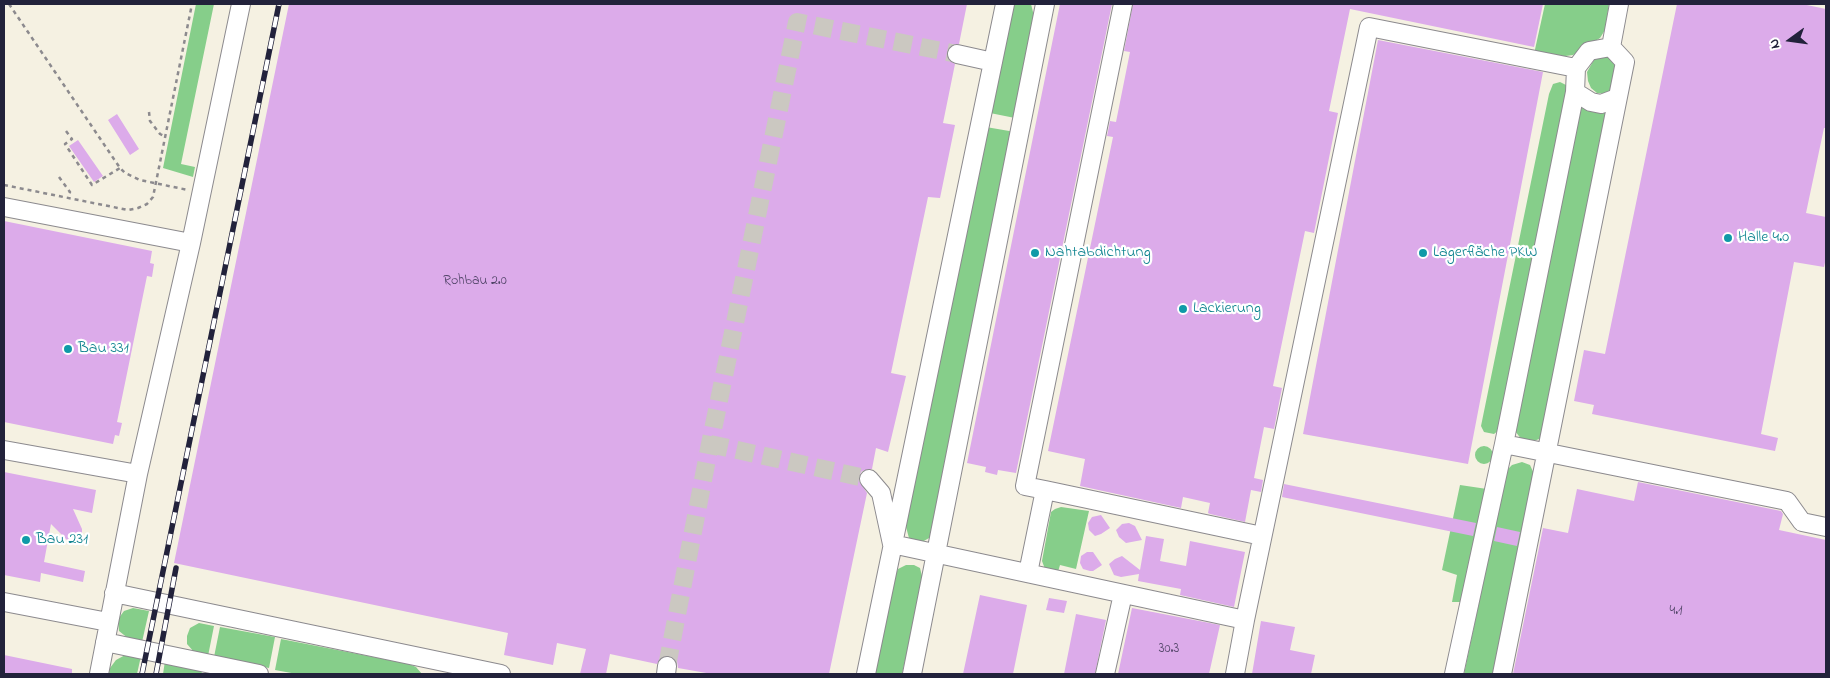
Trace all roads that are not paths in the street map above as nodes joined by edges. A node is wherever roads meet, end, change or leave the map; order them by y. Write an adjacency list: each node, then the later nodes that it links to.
1 (241, 4): 13 (lane)
2 (1005, 4): 8 (lane)
3 (1044, 4): 23 (lane)
4 (1123, 4): 19 (lane)
5 (1619, 4): 6 (lane)
6 (1610, 47): 9 (lane); 11 (lane)
7 (957, 54): 8 (lane)
8 (993, 62): 22 (lane)
9 (1576, 68): 10 (lane); 21 (lane)
10 (1575, 92): 11 (lane); 14 (lane)
11 (1617, 98): 16 (lane)
12 (4, 207): 13 (lane)
13 (191, 243): 17 (lane)
14 (1504, 444): 16 (lane); 39 (lane)
15 (4, 450): 17 (lane)
16 (1548, 452): 20 (lane); 40 (lane)
17 (138, 474): 25 (lane)
18 (869, 479): 22 (lane)
19 (1045, 490): 21 (lane); 24 (lane)
20 (1826, 525)
21 (1262, 536): 28 (lane)
22 (892, 544): 23 (lane); 35 (lane)
23 (934, 554): 24 (lane); 36 (lane)
24 (1028, 573): 26 (lane)
25 (114, 593): 29 (lane); 31 (lane)
26 (1123, 594): 28 (lane); 37 (lane)
27 (4, 602): 29 (lane)
28 (1245, 620): 38 (lane)
29 (108, 622): 30 (lane)
30 (105, 642): 32 (lane); 33 (lane)
31 (434, 667): 34 (lane)
32 (98, 674)
33 (259, 674)
34 (501, 674)
35 (866, 674)
36 (912, 674)
37 (1105, 674)
38 (1235, 674)
39 (1454, 674)
40 (1502, 674)

